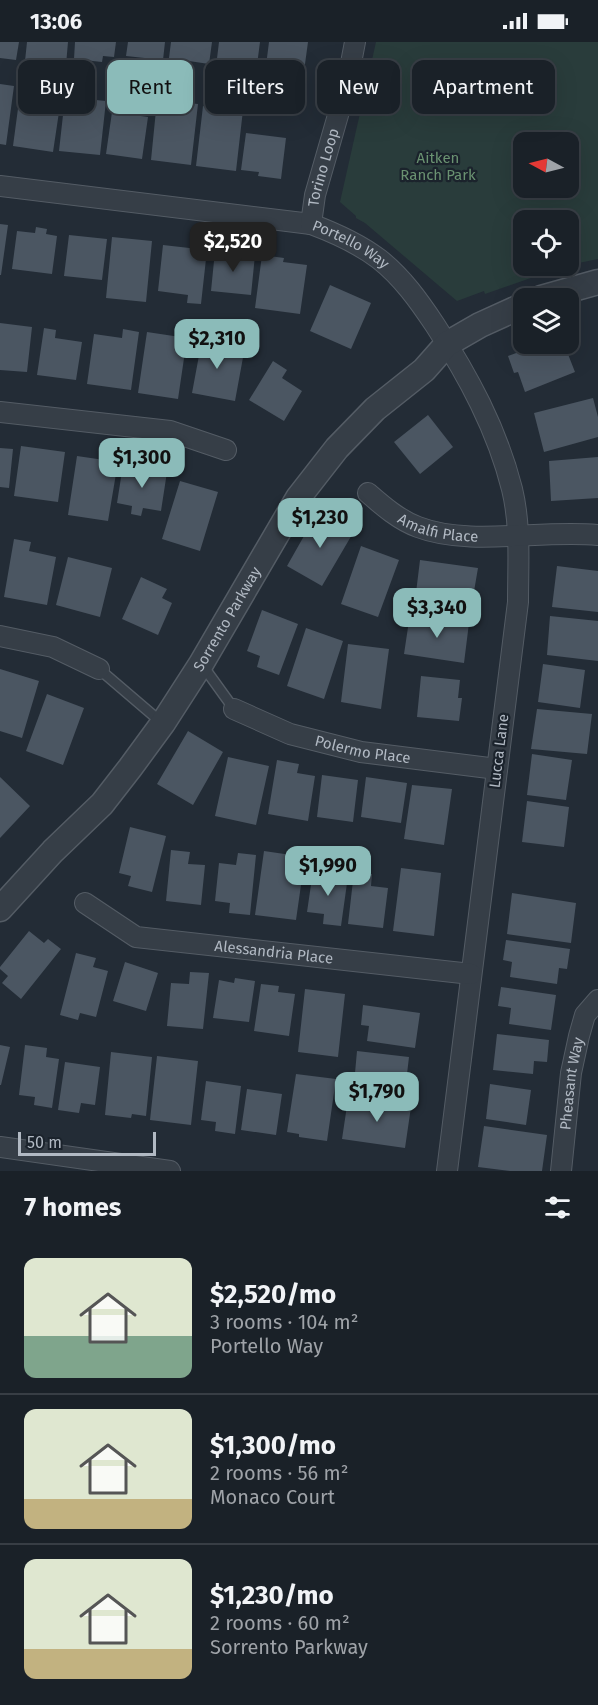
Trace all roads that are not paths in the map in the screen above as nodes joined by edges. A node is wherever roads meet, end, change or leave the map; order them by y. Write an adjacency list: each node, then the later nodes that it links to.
1 (355, 42): 3 (street, Torino Loop)
2 (0, 186): 3 (street, Portello Way)
3 (311, 224): 7 (street, Portello Way)
4 (598, 282): 5 (street)
5 (577, 288)
6 (513, 311): 7 (street, Sorrento Parkway)
7 (447, 344): 11 (street, Lucca Lane); 14 (street, Sorrento Parkway)
8 (0, 412): 9 (street)
9 (226, 450)
10 (368, 493): 11 (street, Amalfi Place)
11 (519, 535): 12 (street, Amalfi Place); 18 (street, Lucca Lane)
12 (598, 536)
13 (0, 636): 15 (street)
14 (201, 664): 16 (lane); 17 (street, Sorrento Parkway)
15 (99, 669): 17 (lane)
16 (234, 710): 18 (street, Polermo Place)
17 (163, 723): 20 (street, Sorrento Parkway)
18 (497, 769): 21 (street, Lucca Lane)
19 (85, 903): 21 (street, Alessandria Place)
20 (0, 909)
21 (471, 974): 25 (street, Lucca Lane)
22 (598, 1000): 26 (street, Pheasant Way)
23 (0, 1147): 24 (street)
24 (170, 1171)
25 (447, 1171)
26 (561, 1171)

